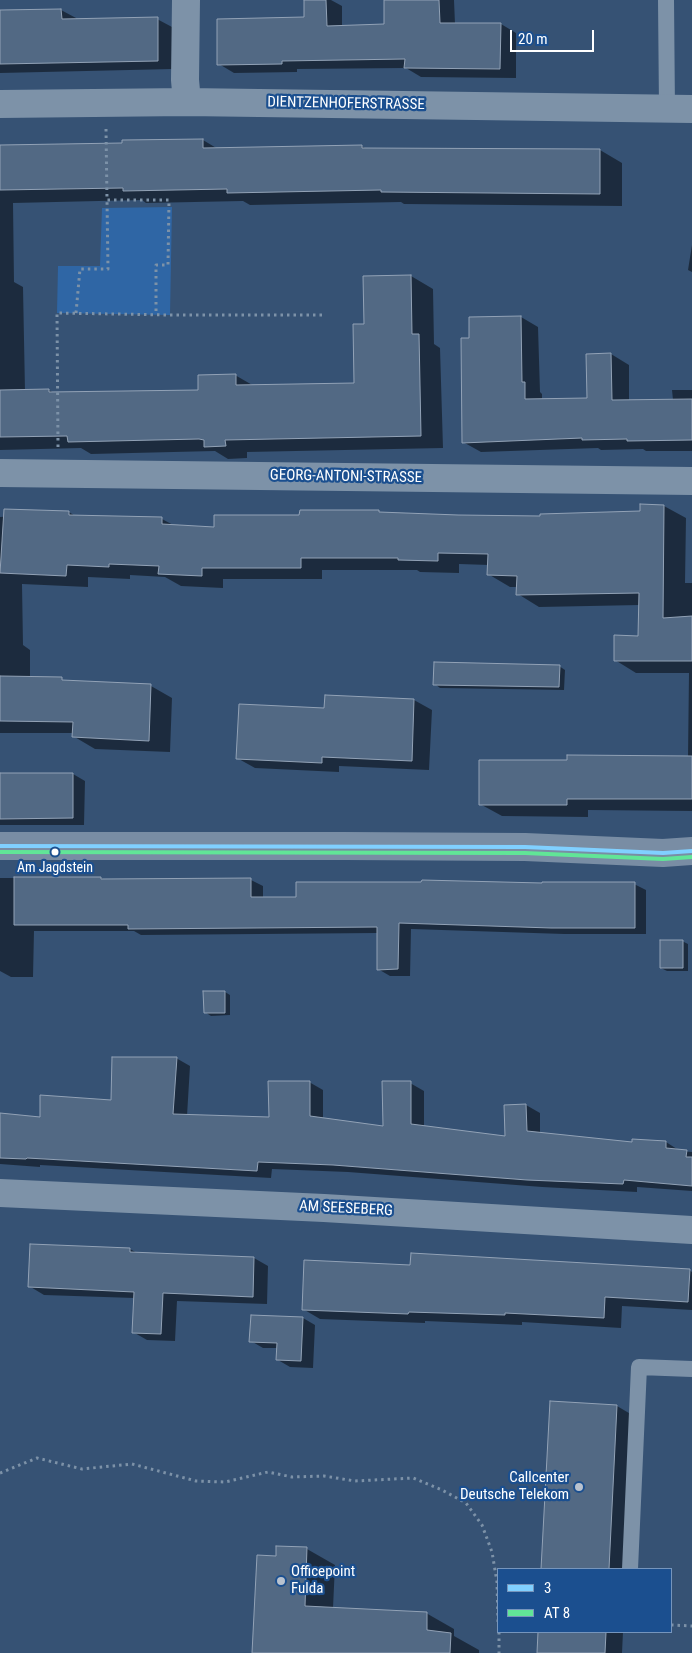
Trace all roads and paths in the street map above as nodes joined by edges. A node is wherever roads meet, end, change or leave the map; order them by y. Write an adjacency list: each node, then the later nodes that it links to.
1 (186, 0): 3 (street)
2 (666, 0): 5 (lane)
3 (187, 102): 4 (street, DIENTZENHOFERSTRASSE); 5 (street, DIENTZENHOFERSTRASSE)
4 (0, 104)
5 (679, 109)
6 (106, 128): 7 (path)
7 (107, 200): 8 (path); 9 (path)
8 (76, 313): 9 (path); 11 (path)
9 (156, 315): 10 (path)
10 (322, 315)
11 (58, 452)
12 (0, 473): 13 (street, GEORG-ANTONI-STRASSE)
13 (692, 481)
14 (0, 846): 15 (street)
15 (692, 851)
16 (0, 1193): 17 (street, AM SEESEBERG)
17 (692, 1230)
18 (692, 1369): 20 (lane)
19 (0, 1472): 21 (path)
20 (630, 1568)
21 (497, 1582)
22 (672, 1625): 23 (path)
23 (692, 1626)
24 (499, 1633): 25 (path)
25 (500, 1653)

